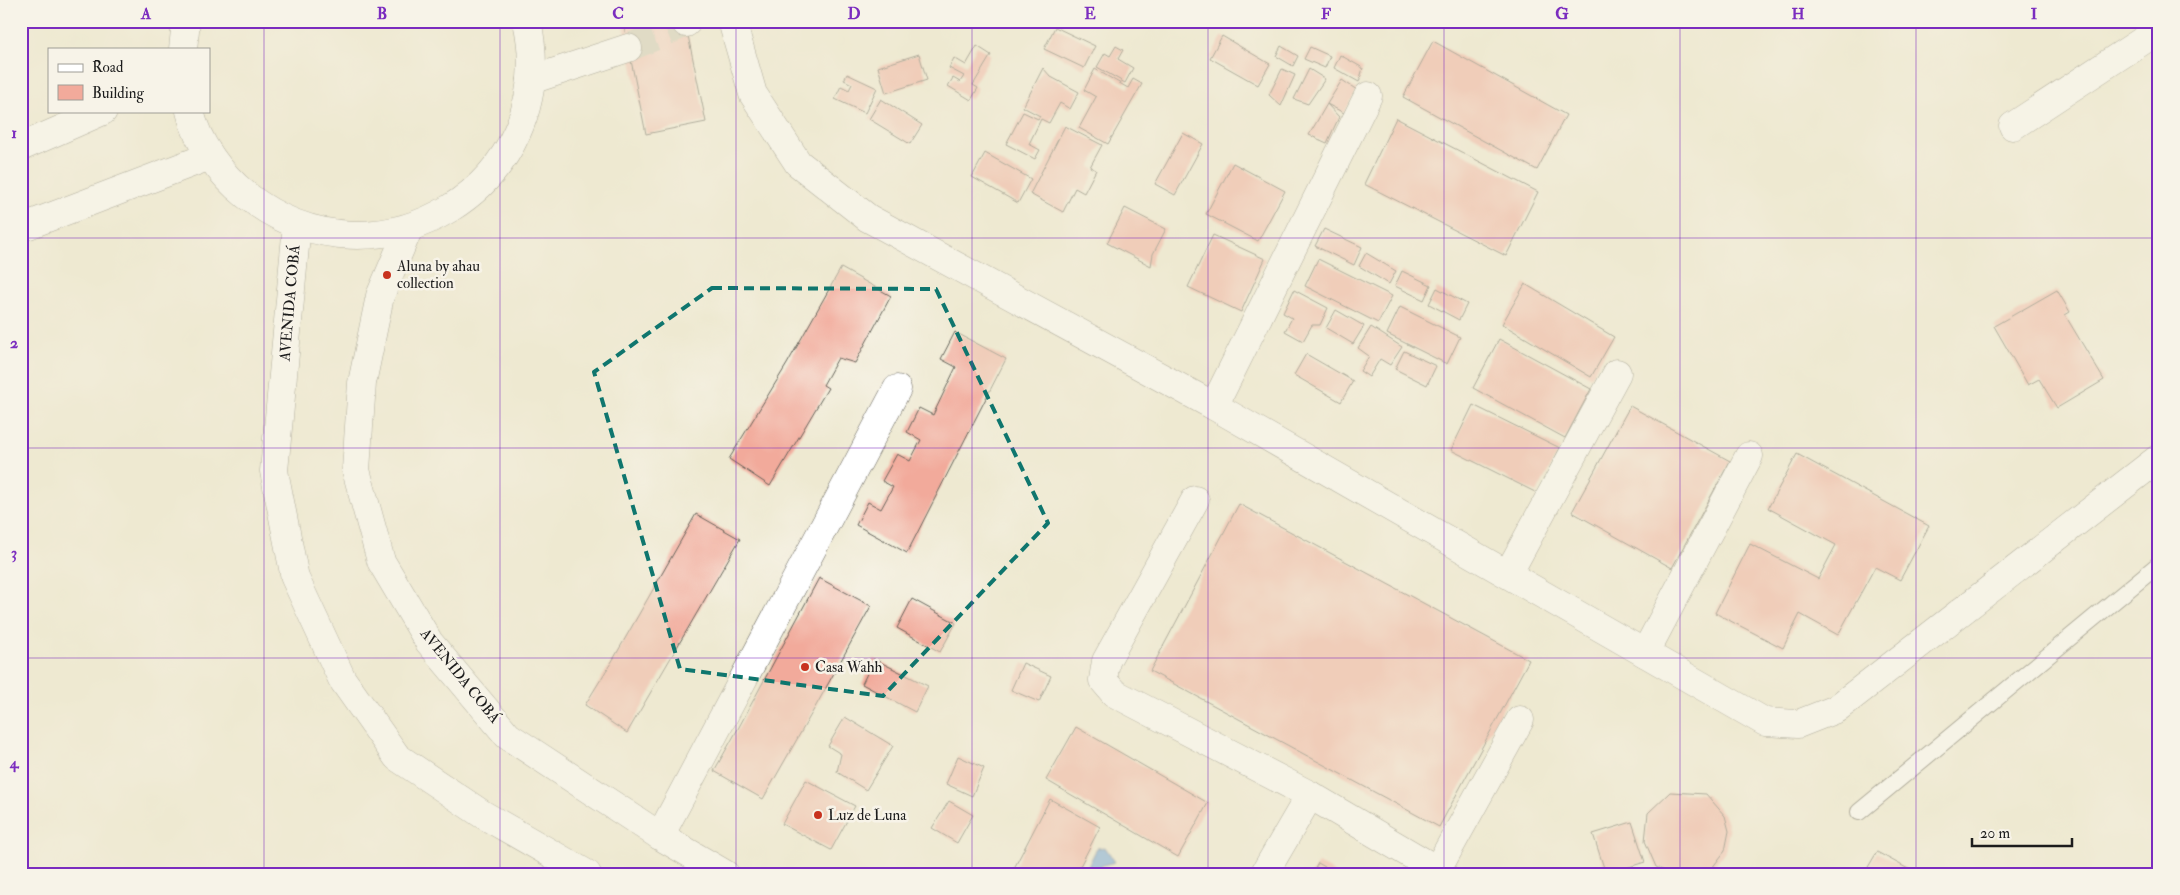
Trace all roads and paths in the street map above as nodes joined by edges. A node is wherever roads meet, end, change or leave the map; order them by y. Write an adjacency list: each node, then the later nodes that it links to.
1 (527, 21): 5 (street)
2 (732, 21): 17 (street)
3 (2159, 30): 9 (street)
4 (628, 48): 5 (street)
5 (531, 80): 14 (street)
6 (1368, 96): 17 (street)
7 (101, 112): 10 (street)
8 (190, 112): 11 (street)
9 (2013, 126)
10 (21, 146)
11 (210, 156): 12 (street); 13 (street)
12 (297, 225): 14 (street); 28 (street, AVENIDA COBÁ)
13 (21, 228)
14 (409, 228): 27 (street, AVENIDA COBÁ)
15 (1617, 374): 22 (street)
16 (897, 389): 27 (street)
17 (1214, 406): 22 (street)
18 (1749, 456): 23 (street)
19 (2159, 458): 23 (street)
20 (1195, 500): 25 (street)
21 (2159, 564): 26 (lane)
22 (1508, 574): 23 (street)
23 (1645, 653)
24 (1520, 720): 25 (street)
25 (1310, 795): 30 (street)
26 (1859, 812)
27 (660, 836): 29 (street, AVENIDA COBÁ)
28 (587, 874)
29 (725, 874)
30 (1264, 874)

